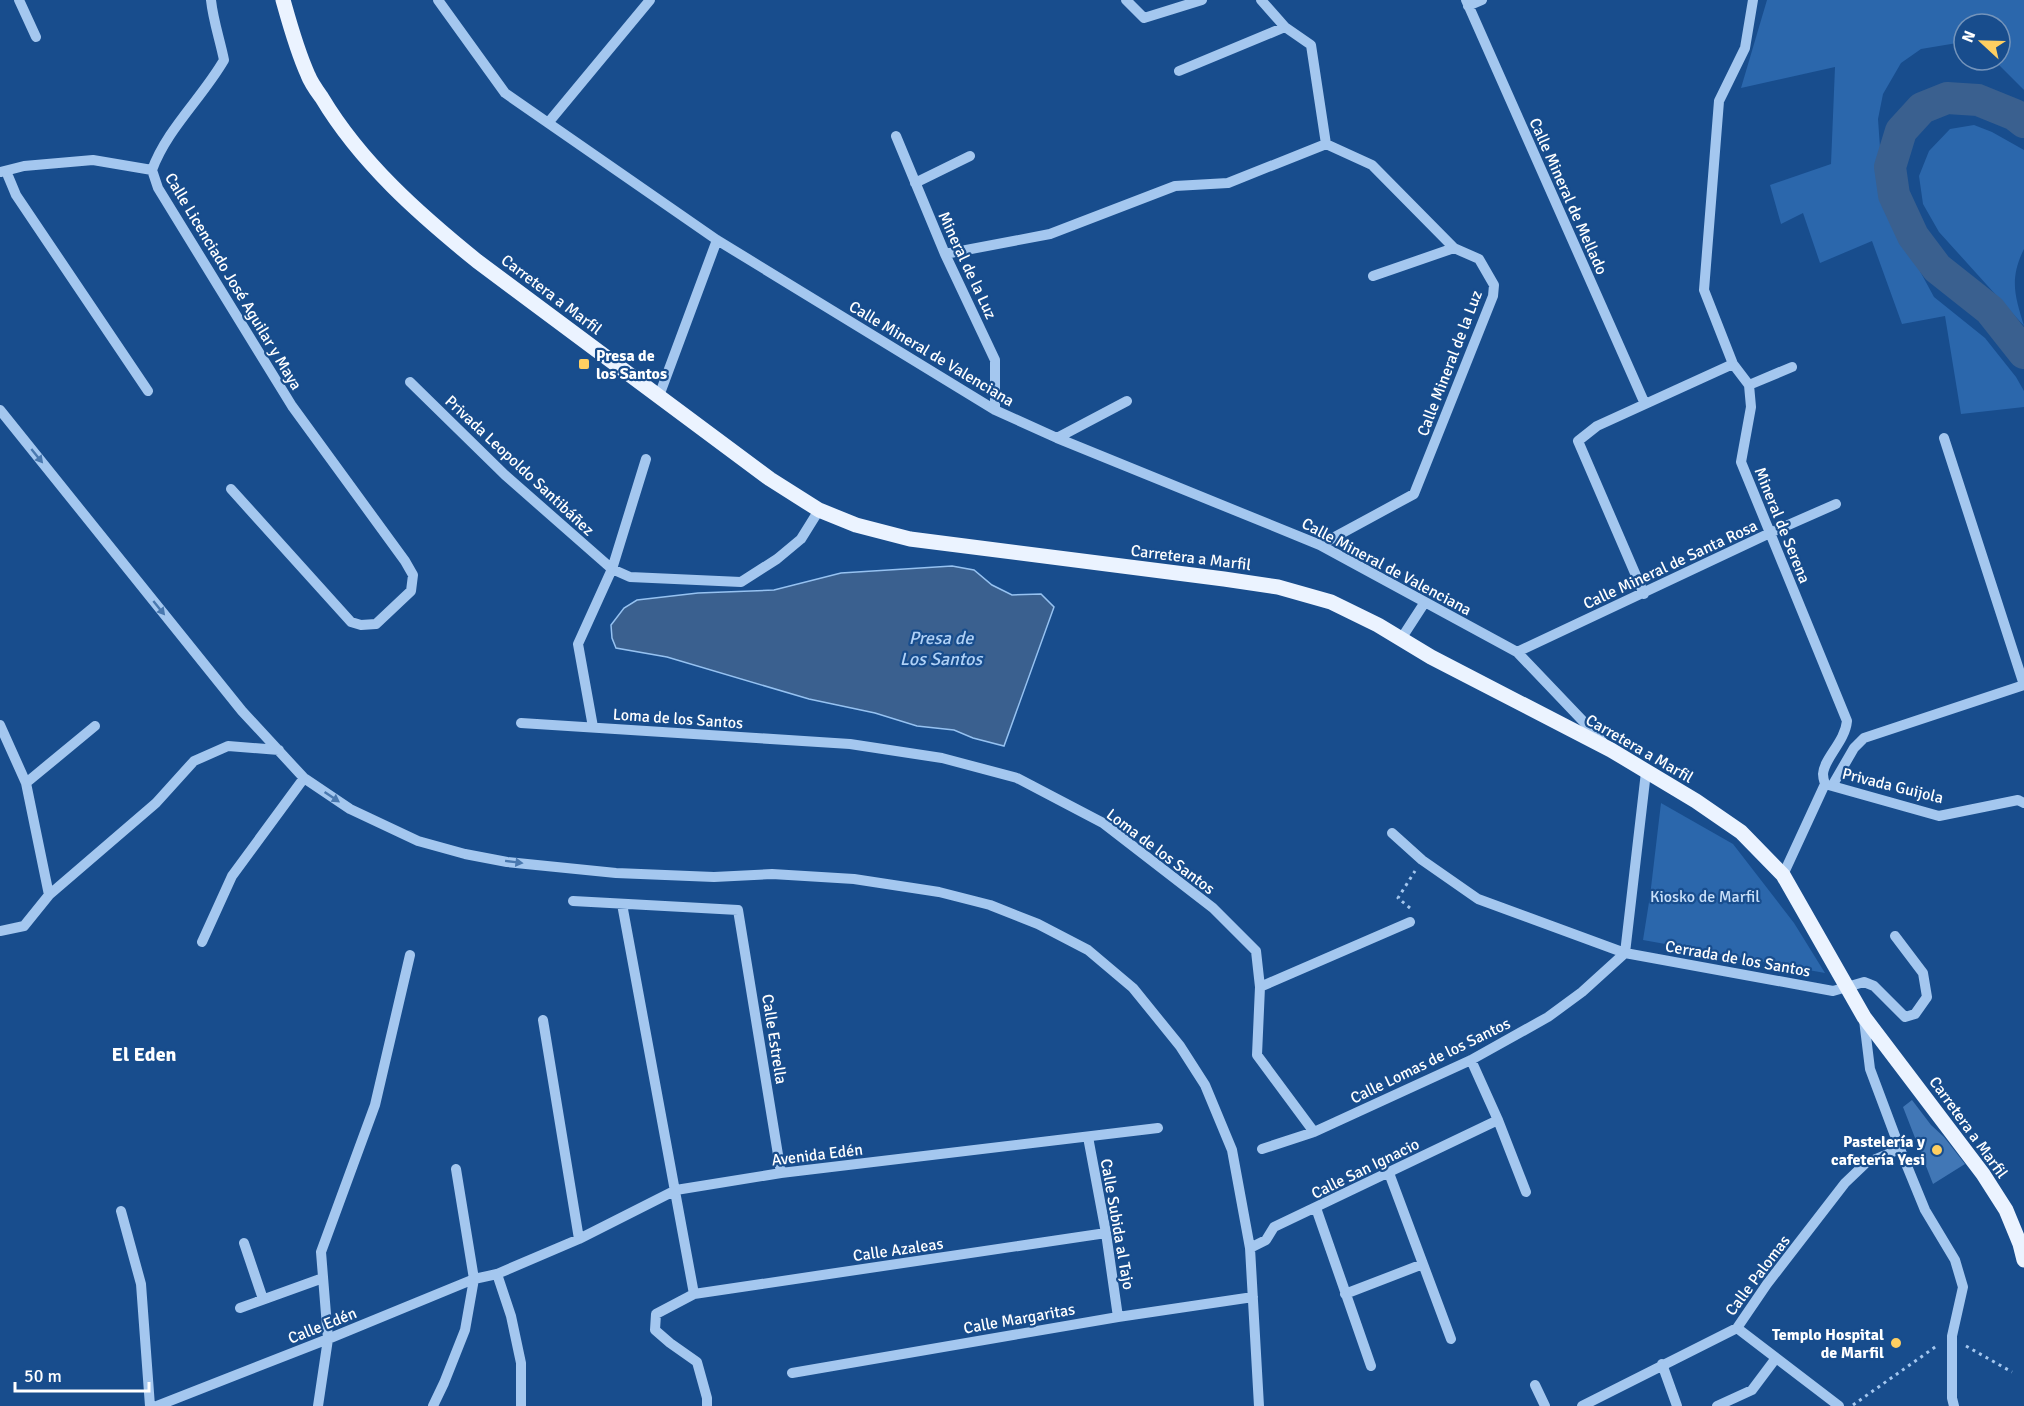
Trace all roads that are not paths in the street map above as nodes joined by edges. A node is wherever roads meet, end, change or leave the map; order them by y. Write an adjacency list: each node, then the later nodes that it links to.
1 (19, 0): 13 (street)
2 (211, 0): 19 (street)
3 (283, 0): 31 (main road, Carretera a Marfil)
4 (438, 0): 15 (street, Calle Mineral de Valenciana)
5 (650, 0): 15 (street)
6 (1126, 0): 7 (street)
7 (1202, 0)
8 (1261, 0): 12 (street)
9 (1482, 0): 11 (street)
10 (1753, 0): 26 (street)
11 (1467, 3): 33 (street, Calle Mineral de Mellado)
12 (1285, 27): 14 (street); 17 (street)
13 (36, 38)
14 (1179, 72)
15 (548, 123): 22 (street, Calle Mineral de Valenciana)
16 (896, 136): 21 (street, Mineral de la Luz)
17 (1326, 144): 23 (street, Calle Mineral de la Luz); 24 (street)
18 (970, 156): 21 (street)
19 (152, 170): 20 (street); 39 (street, Calle Licenciado José Aguilar y Maya)
20 (3, 172): 30 (street)
21 (915, 183): 24 (street, Mineral de la Luz)
22 (717, 240): 31 (street); 35 (street, Calle Mineral de Valenciana)
23 (1454, 248): 25 (street); 43 (street, Calle Mineral de la Luz)
24 (945, 254): 35 (street, Mineral de la Luz)
25 (1373, 276)
26 (1733, 364): 29 (street); 33 (street)
27 (1792, 367): 29 (street)
28 (410, 382): 44 (street, Privada Leopoldo Santibáñez)
29 (1749, 385): 42 (street, Mineral de Serena)
30 (148, 392)
31 (659, 396): 41 (main road, Carretera a Marfil)
32 (1127, 401): 36 (street)
33 (1645, 404): 45 (street)
34 (0, 410): 54 (street, one-way to 54)
35 (995, 410): 36 (street, Calle Mineral de Valenciana)
36 (1057, 438): 43 (street, Calle Mineral de Valenciana)
37 (1944, 438): 49 (street)
38 (646, 459): 44 (street, Loma de los Santos)
39 (231, 489)
40 (1836, 504): 42 (street, Calle Mineral de Santa Rosa)
41 (819, 510): 44 (street); 47 (main road, Carretera a Marfil)
42 (1770, 533): 45 (street, Calle Mineral de Santa Rosa); 59 (street, Mineral de Serena)
43 (1320, 544): 46 (street, Calle Mineral de Valenciana)
44 (612, 569): 53 (street, Loma de los Santos)
45 (1644, 594): 48 (street, Calle Mineral de Santa Rosa)
46 (1425, 602): 47 (street); 48 (street, Calle Mineral de Valenciana)
47 (1401, 639): 55 (main road, Carretera a Marfil)
48 (1517, 652): 55 (street, Calle Mineral de Valenciana)
49 (2024, 685): 59 (street)
50 (520, 723): 53 (street, Loma de los Santos)
51 (0, 725): 58 (street)
52 (95, 726): 58 (street)
53 (593, 727): 73 (street, Loma de los Santos)
54 (279, 750): 57 (street); 63 (street)
55 (1611, 750): 56 (main road, Carretera a Marfil)
56 (1646, 772): 62 (main road, Carretera a Marfil); 70 (street)
57 (303, 778): 69 (street); 93 (street, one-way to 93)
58 (26, 783): 63 (street)
59 (1829, 785): 60 (street, Privada Guijola); 62 (street, Mineral de Serena)
60 (2024, 803)
61 (1392, 832): 70 (street, Cerrada de los Santos)
62 (1783, 875): 72 (main road, Carretera a Marfil)
63 (49, 895): 67 (street)
64 (573, 901): 65 (street)
65 (622, 904): 84 (street, Calle Estrella); 86 (street)
66 (1410, 922): 73 (street)
67 (0, 931)
68 (1895, 936): 72 (street, Cerrada de los Santos)
69 (202, 942)
70 (1625, 953): 72 (street, Cerrada de los Santos); 76 (street, Calle Lomas de los Santos)
71 (410, 955): 97 (street)
72 (1846, 986): 74 (main road, Carretera a Marfil)
73 (1260, 987): 79 (street, Loma de los Santos)
74 (1864, 1017): 82 (street); 94 (main road, Carretera a Marfil)
75 (543, 1020): 91 (street)
76 (1471, 1060): 77 (street); 79 (street, Calle Lomas de los Santos)
77 (1498, 1120): 85 (street, Calle San Ignacio); 87 (street)
78 (1158, 1128): 80 (street, Avenida Edén)
79 (1314, 1132): 81 (street, Calle Lomas de los Santos)
80 (1088, 1137): 84 (street, Avenida Edén); 90 (street, Calle Subida al Tajo)
81 (1262, 1149)
82 (1900, 1149): 105 (street, Calle Palomas); 125 (street)
83 (456, 1169): 98 (street)
84 (781, 1173): 86 (street, Avenida Edén)
85 (1389, 1173): 88 (street, Calle San Ignacio); 95 (street)
86 (676, 1190): 91 (street, Avenida Edén); 99 (street)
87 (1527, 1192)
88 (1316, 1208): 93 (street, Calle San Ignacio); 100 (street)
89 (121, 1210): 113 (street)
90 (1106, 1233): 99 (street, Calle Azaleas); 104 (street, Calle Subida al Tajo)
91 (579, 1239): 96 (street, Avenida Edén)
92 (244, 1243): 102 (street)
93 (1250, 1248): 101 (street)
94 (2024, 1260)
95 (1423, 1264): 100 (street); 107 (street)
96 (498, 1274): 98 (street, Calle Edén); 117 (street)
97 (323, 1278): 102 (street); 106 (street)
98 (474, 1279): 106 (street, Calle Edén); 116 (street)
99 (694, 1294): 118 (street, Calle Azaleas)
100 (1345, 1294): 110 (street)
101 (1253, 1297): 104 (street, Calle Margaritas); 119 (street)
102 (263, 1299): 103 (street)
103 (240, 1308)
104 (1118, 1317): 111 (street, Calle Margaritas)
105 (1737, 1328): 108 (street); 109 (street, Calle Palomas)
106 (328, 1339): 114 (street, Calle Edén); 115 (street)
107 (1451, 1339)
108 (1776, 1358): 123 (street); 124 (street)
109 (1662, 1364): 121 (street, Calle Palomas); 122 (street)
110 (1371, 1366)
111 (792, 1373)
112 (1535, 1385): 120 (street)
113 (150, 1406)
114 (157, 1406)
115 (318, 1406)
116 (433, 1406)
117 (521, 1406)
118 (707, 1406)
119 (1259, 1406)
120 (1545, 1406)
121 (1582, 1406)
122 (1677, 1406)
123 (1717, 1406)
124 (1839, 1406)
125 (1954, 1406)

